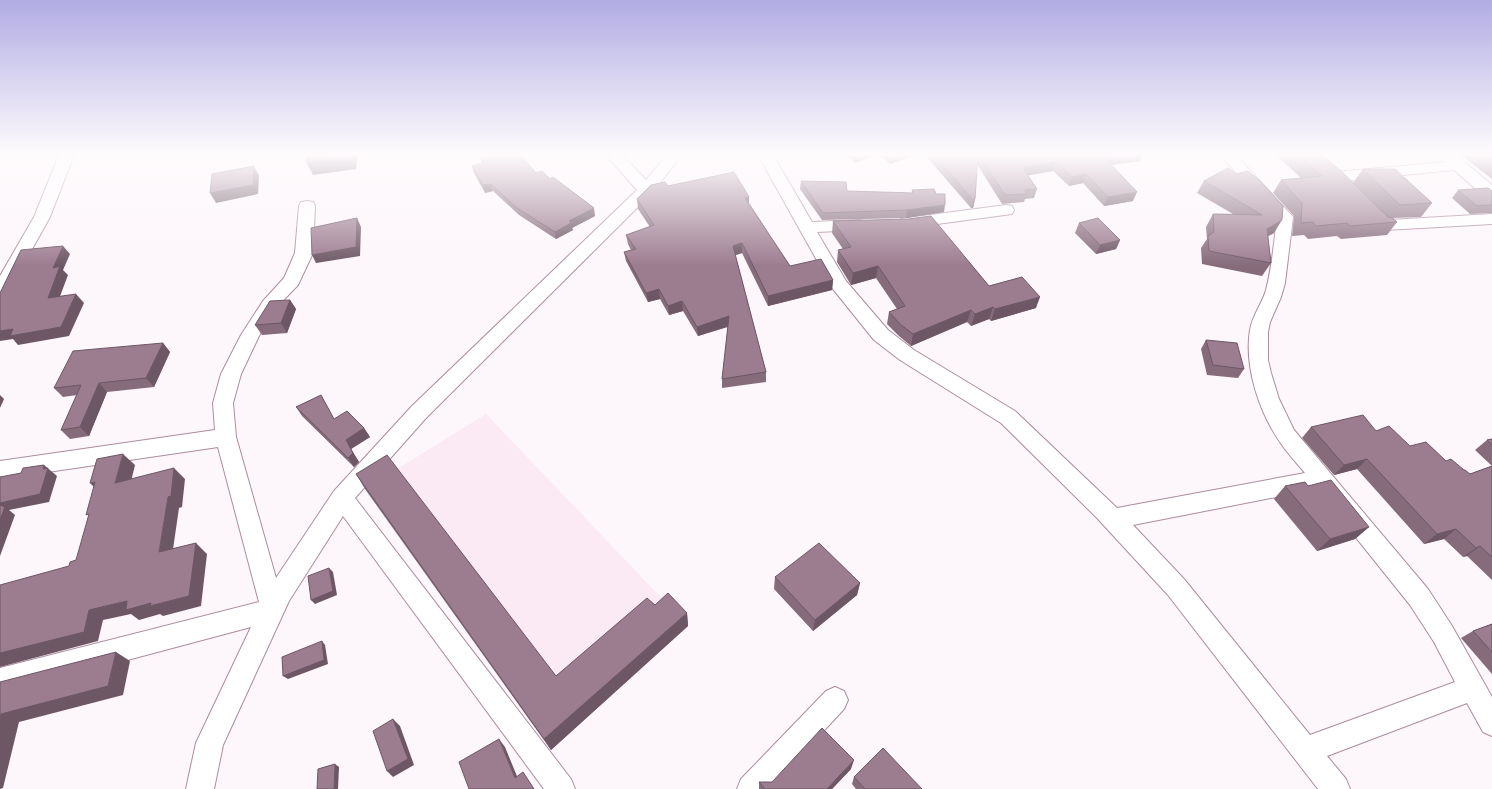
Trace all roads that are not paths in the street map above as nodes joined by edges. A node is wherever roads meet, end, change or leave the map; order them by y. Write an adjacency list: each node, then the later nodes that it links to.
1 (52, 192): 10 (street)
2 (644, 192): 14 (street)
3 (786, 192): 9 (street)
4 (1261, 192): 13 (street)
5 (1351, 192): 8 (street)
6 (307, 206): 11 (street)
7 (1006, 210): 9 (street)
8 (1490, 222)
9 (807, 227): 15 (street)
10 (0, 292)
11 (226, 437): 12 (street); 16 (street)
12 (0, 470)
13 (1322, 479): 15 (street); 18 (street)
14 (342, 498): 16 (street); 23 (street)
15 (1112, 519): 21 (street)
16 (273, 610): 17 (street); 22 (street)
17 (0, 681)
18 (1473, 688): 20 (street); 21 (street)
19 (835, 700): 24 (street)
20 (1492, 723)
21 (1306, 750): 25 (street)
22 (200, 789)
23 (561, 789)
24 (751, 789)
25 (1336, 789)

